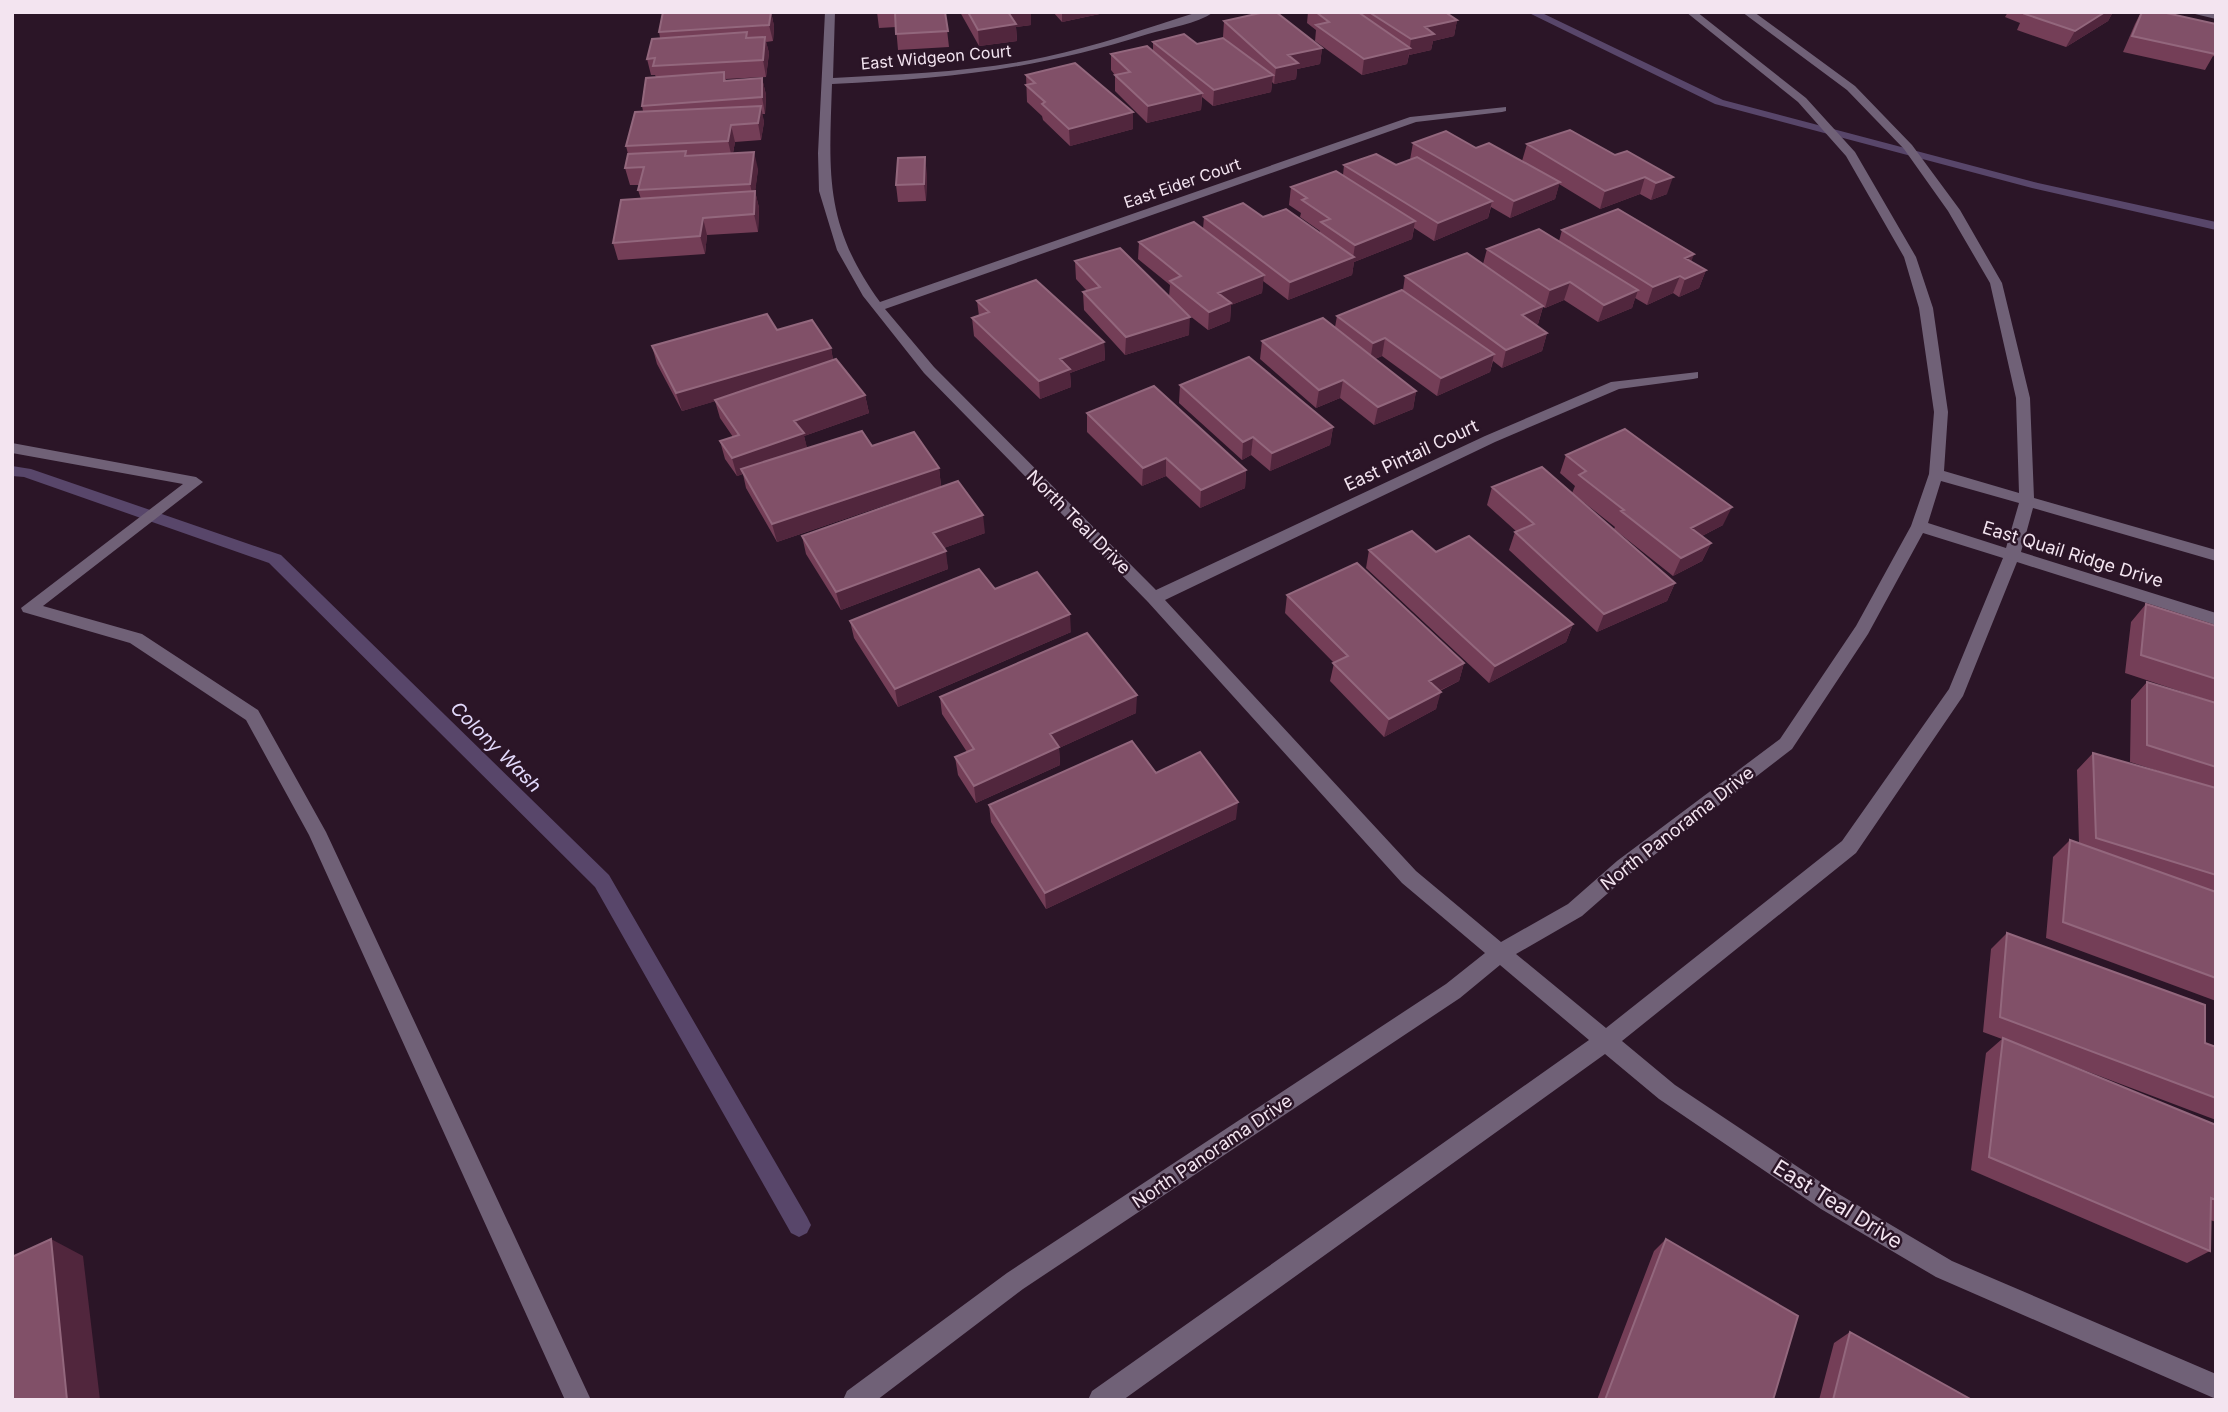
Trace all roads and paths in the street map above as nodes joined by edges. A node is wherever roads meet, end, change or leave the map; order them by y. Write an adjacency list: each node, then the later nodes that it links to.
1 (830, 12): 7 (street, North Teal Drive)
2 (1209, 12): 7 (street, East Widgeon Court)
3 (1691, 12): 12 (street, North Panorama Drive)
4 (1747, 12): 13 (street)
5 (2198, 12): 6 (street)
6 (2216, 16)
7 (827, 81): 9 (street, North Teal Drive)
8 (1502, 108): 9 (street, East Eider Court)
9 (877, 307): 17 (street, North Teal Drive)
10 (1693, 375): 17 (street, East Pintail Court)
11 (12, 448): 22 (street)
12 (1936, 474): 13 (street, East Quail Ridge Drive); 14 (street, North Panorama Drive)
13 (2027, 502): 15 (street); 16 (street, East Quail Ridge Drive)
14 (1919, 526): 15 (street, East Quail Ridge Drive); 19 (street, North Panorama Drive)
15 (2012, 555): 18 (street, East Quail Ridge Drive); 20 (street)
16 (2216, 556)
17 (1154, 598): 19 (street, North Teal Drive)
18 (2216, 619)
19 (1500, 953): 20 (street, East Teal Drive); 23 (street, North Panorama Drive)
20 (1606, 1041): 21 (street, East Teal Drive); 24 (street)
21 (2216, 1387)
22 (578, 1400)
23 (856, 1400)
24 (1101, 1400)

